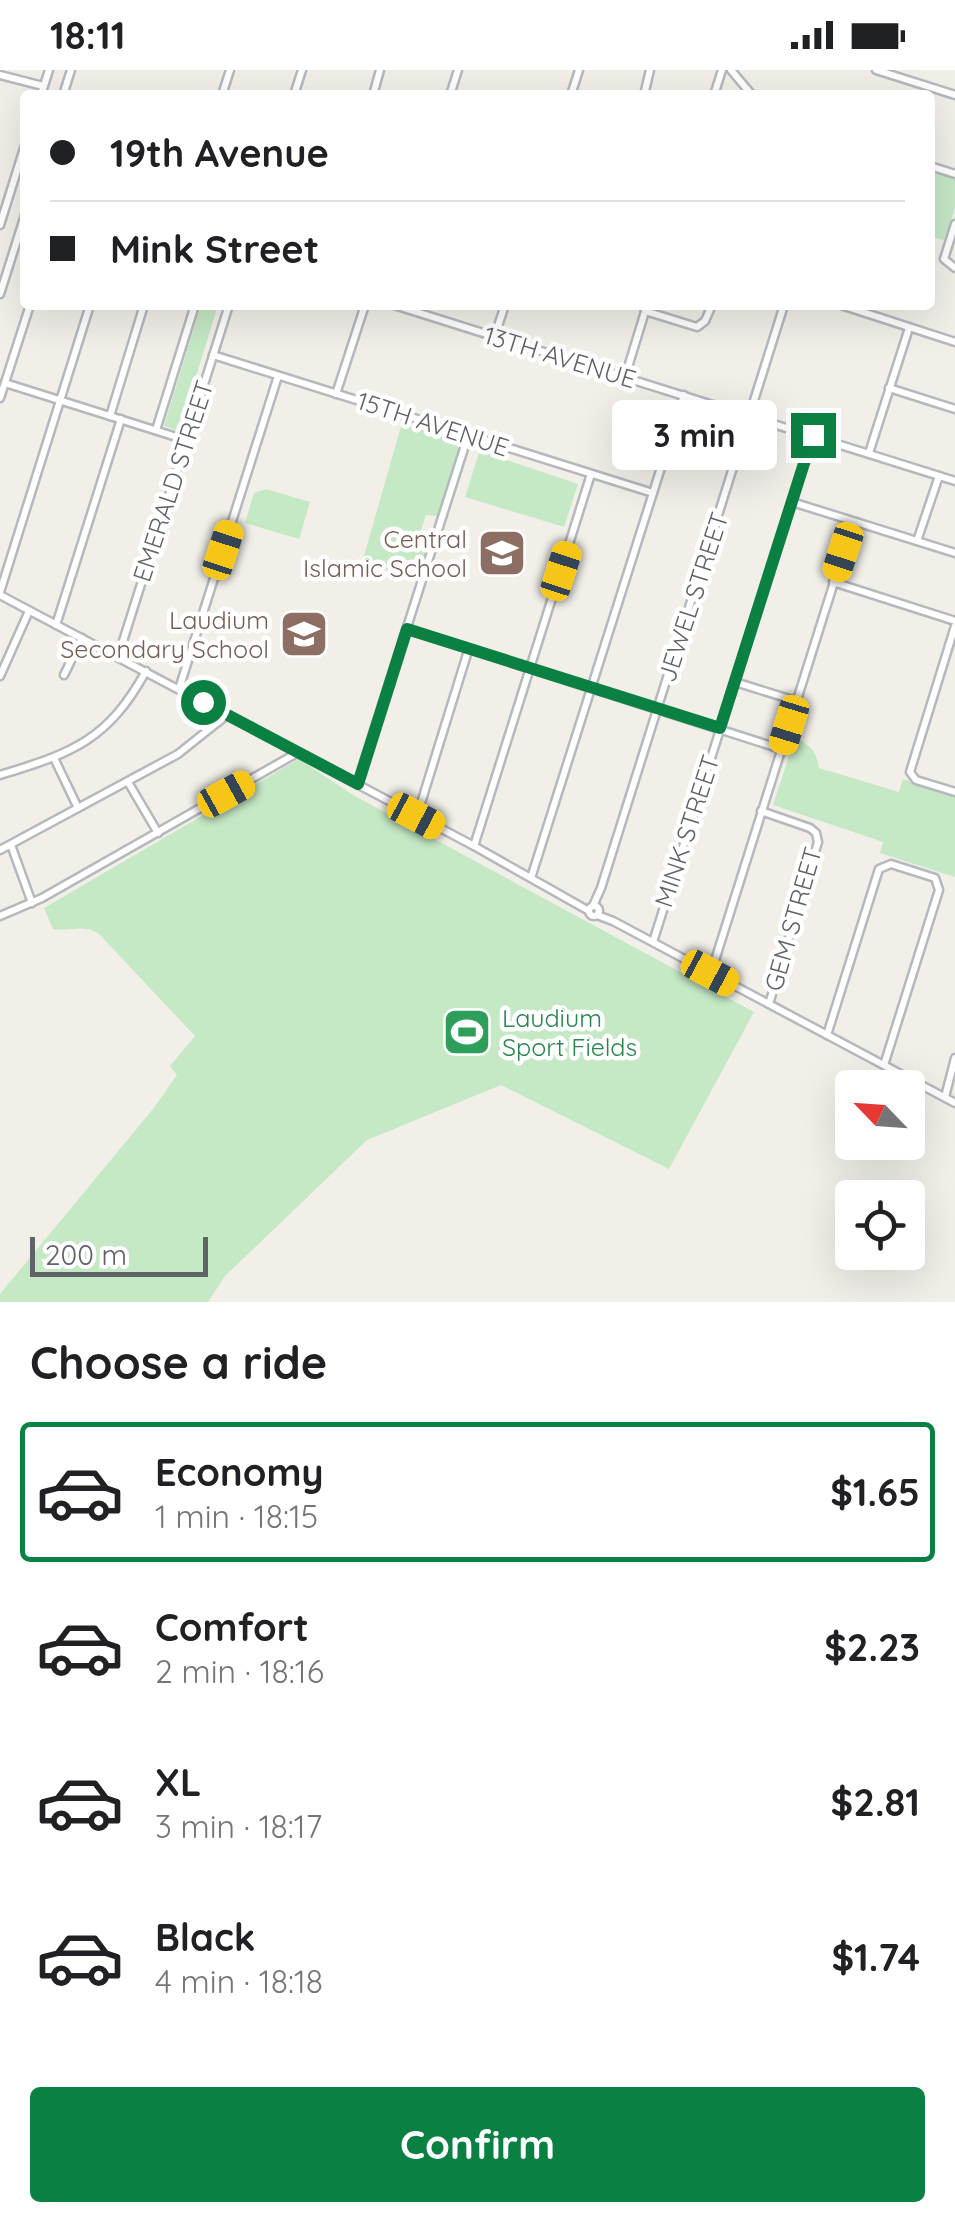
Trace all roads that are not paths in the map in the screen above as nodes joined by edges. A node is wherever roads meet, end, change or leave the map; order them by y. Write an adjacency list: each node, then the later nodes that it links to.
1 (730, 70): 6 (street)
2 (876, 70): 4 (street)
3 (0, 75): 5 (street)
4 (925, 86): 7 (street); 8 (street)
5 (39, 90)
6 (748, 90)
7 (924, 90)
8 (955, 95)
9 (20, 161): 11 (street)
10 (955, 224): 13 (street)
11 (0, 225)
12 (20, 232): 14 (street)
13 (955, 268)
14 (0, 294)
15 (28, 310): 34 (street)
16 (88, 310): 39 (street)
17 (142, 310): 41 (street)
18 (193, 310): 44 (street)
19 (226, 310): 31 (street, EMERALD STREET)
20 (363, 310): 36 (street)
21 (411, 310): 29 (street, 13TH AVENUE)
22 (502, 310): 29 (street)
23 (645, 310): 33 (street)
24 (651, 310): 25 (street)
25 (710, 310)
26 (782, 310): 42 (street, JEWEL STREET)
27 (864, 310): 28 (street)
28 (909, 328): 30 (street); 35 (street)
29 (495, 335): 33 (street, 13TH AVENUE)
30 (955, 342)
31 (213, 354): 32 (street, 15TH AVENUE); 47 (street, EMERALD STREET)
32 (278, 376): 36 (street, 15TH AVENUE); 71 (street)
33 (625, 377): 37 (street, 13TH AVENUE)
34 (4, 383): 38 (street); 39 (street)
35 (889, 388): 40 (street); 48 (street)
36 (336, 394): 46 (street, 15TH AVENUE)
37 (684, 396): 42 (street, 13TH AVENUE); 52 (street)
38 (0, 398)
39 (60, 401): 41 (street); 58 (street)
40 (955, 409)
41 (110, 416): 43 (street)
42 (750, 416): 45 (street, 13TH AVENUE); 74 (street, JEWEL STREET)
43 (122, 420): 44 (street); 61 (street)
44 (156, 430): 47 (street)
45 (813, 435): 48 (street, 13TH AVENUE); 53 (street, MINK STREET)
46 (468, 436): 49 (street, 15TH AVENUE); 62 (street)
47 (186, 440): 65 (street, EMERALD STREET)
48 (869, 453): 50 (street, 13TH AVENUE)
49 (591, 474): 52 (street, 15TH AVENUE); 66 (street)
50 (938, 476): 51 (street, 13TH AVENUE); 55 (street)
51 (955, 481)
52 (654, 494): 72 (street)
53 (792, 502): 54 (street); 70 (street, MINK STREET)
54 (853, 522): 55 (street); 57 (street)
55 (917, 541): 56 (street)
56 (955, 553)
57 (833, 582): 60 (street); 73 (street)
58 (0, 593): 59 (street)
59 (30, 611): 61 (street); 69 (street)
60 (955, 624): 83 (street)
61 (56, 625): 63 (street)
62 (407, 629): 64 (street); 82 (street)
63 (82, 638): 65 (street); 68 (street)
64 (468, 650): 66 (street); 86 (street)
65 (118, 657): 67 (street)
66 (530, 670): 72 (street); 89 (street)
67 (146, 672): 71 (street); 79 (street)
68 (64, 675)
69 (0, 676)
70 (735, 682): 73 (street); 76 (street, MINK STREET)
71 (179, 689): 75 (street)
72 (591, 689): 74 (street); 91 (street)
73 (796, 701): 77 (street)
74 (657, 709): 76 (street); 93 (street, JEWEL STREET)
75 (227, 715): 78 (street); 81 (street)
76 (720, 728): 77 (street); 95 (street, MINK STREET)
77 (782, 748): 85 (street)
78 (296, 753): 82 (street); 87 (street)
79 (54, 758): 80 (street); 84 (street)
80 (0, 775)
81 (128, 782): 84 (street); 87 (street)
82 (358, 784): 86 (street)
83 (955, 792)
84 (78, 808): 88 (street)
85 (762, 811): 96 (street); 97 (street, GEM STREET)
86 (416, 816): 89 (street)
87 (158, 833): 92 (street)
88 (11, 845): 90 (street); 92 (street)
89 (474, 846): 91 (street)
90 (0, 850)
91 (531, 878): 93 (street)
92 (32, 903): 94 (street)
93 (595, 909): 95 (street)
94 (0, 916)
95 (652, 942): 96 (street)
96 (710, 973): 97 (street)
97 (769, 1004): 98 (street)
98 (827, 1034): 100 (street); 100 (street)
99 (955, 1058): 101 (street)
100 (884, 1065): 101 (street)
101 (943, 1093): 102 (street)
102 (955, 1103)

